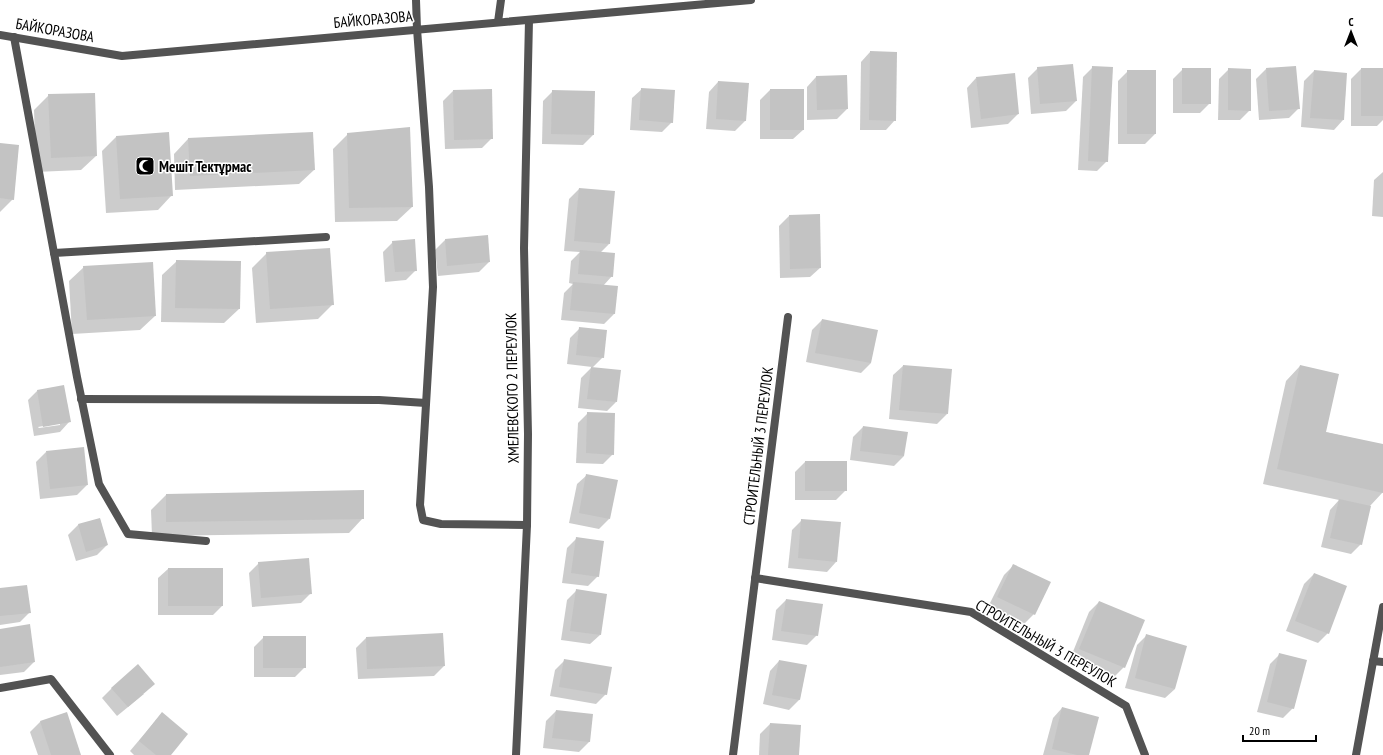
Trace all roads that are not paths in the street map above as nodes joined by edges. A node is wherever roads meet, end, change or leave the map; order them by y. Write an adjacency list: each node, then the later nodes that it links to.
1 (416, 0): 6 (street)
2 (501, 0): 5 (street)
3 (751, 0): 4 (street, БАЙКОРАЗОВА)
4 (529, 20): 5 (street, БАЙКОРАЗОВА); 14 (street, ХМЕЛЕВСКОГО 2 ПЕРЕУЛОК)
5 (498, 22): 6 (street, БАЙКОРАЗОВА)
6 (417, 29): 8 (street, БАЙКОРАЗОВА); 13 (street)
7 (0, 35): 8 (street, БАЙКОРАЗОВА)
8 (14, 37): 10 (street)
9 (326, 237): 10 (street)
10 (54, 253): 12 (street)
11 (788, 317): 16 (street, СТРОИТЕЛЬНЫЙ 3 ПЕРЕУЛОК)
12 (81, 399): 13 (street); 15 (street)
13 (426, 403): 14 (street)
14 (527, 525): 22 (street, ХМЕЛЕВСКОГО 2 ПЕРЕУЛОК)
15 (206, 541)
16 (755, 578): 23 (street, СТРОИТЕЛЬНЫЙ 3 ПЕРЕУЛОК); 24 (street, СТРОИТЕЛЬНЫЙ 3 ПЕРЕУЛОК)
17 (1383, 607): 18 (street)
18 (1373, 661): 19 (street); 25 (street)
19 (1383, 662)
20 (0, 688): 21 (street)
21 (110, 755)
22 (516, 755)
23 (733, 755)
24 (1145, 755)
25 (1356, 755)

